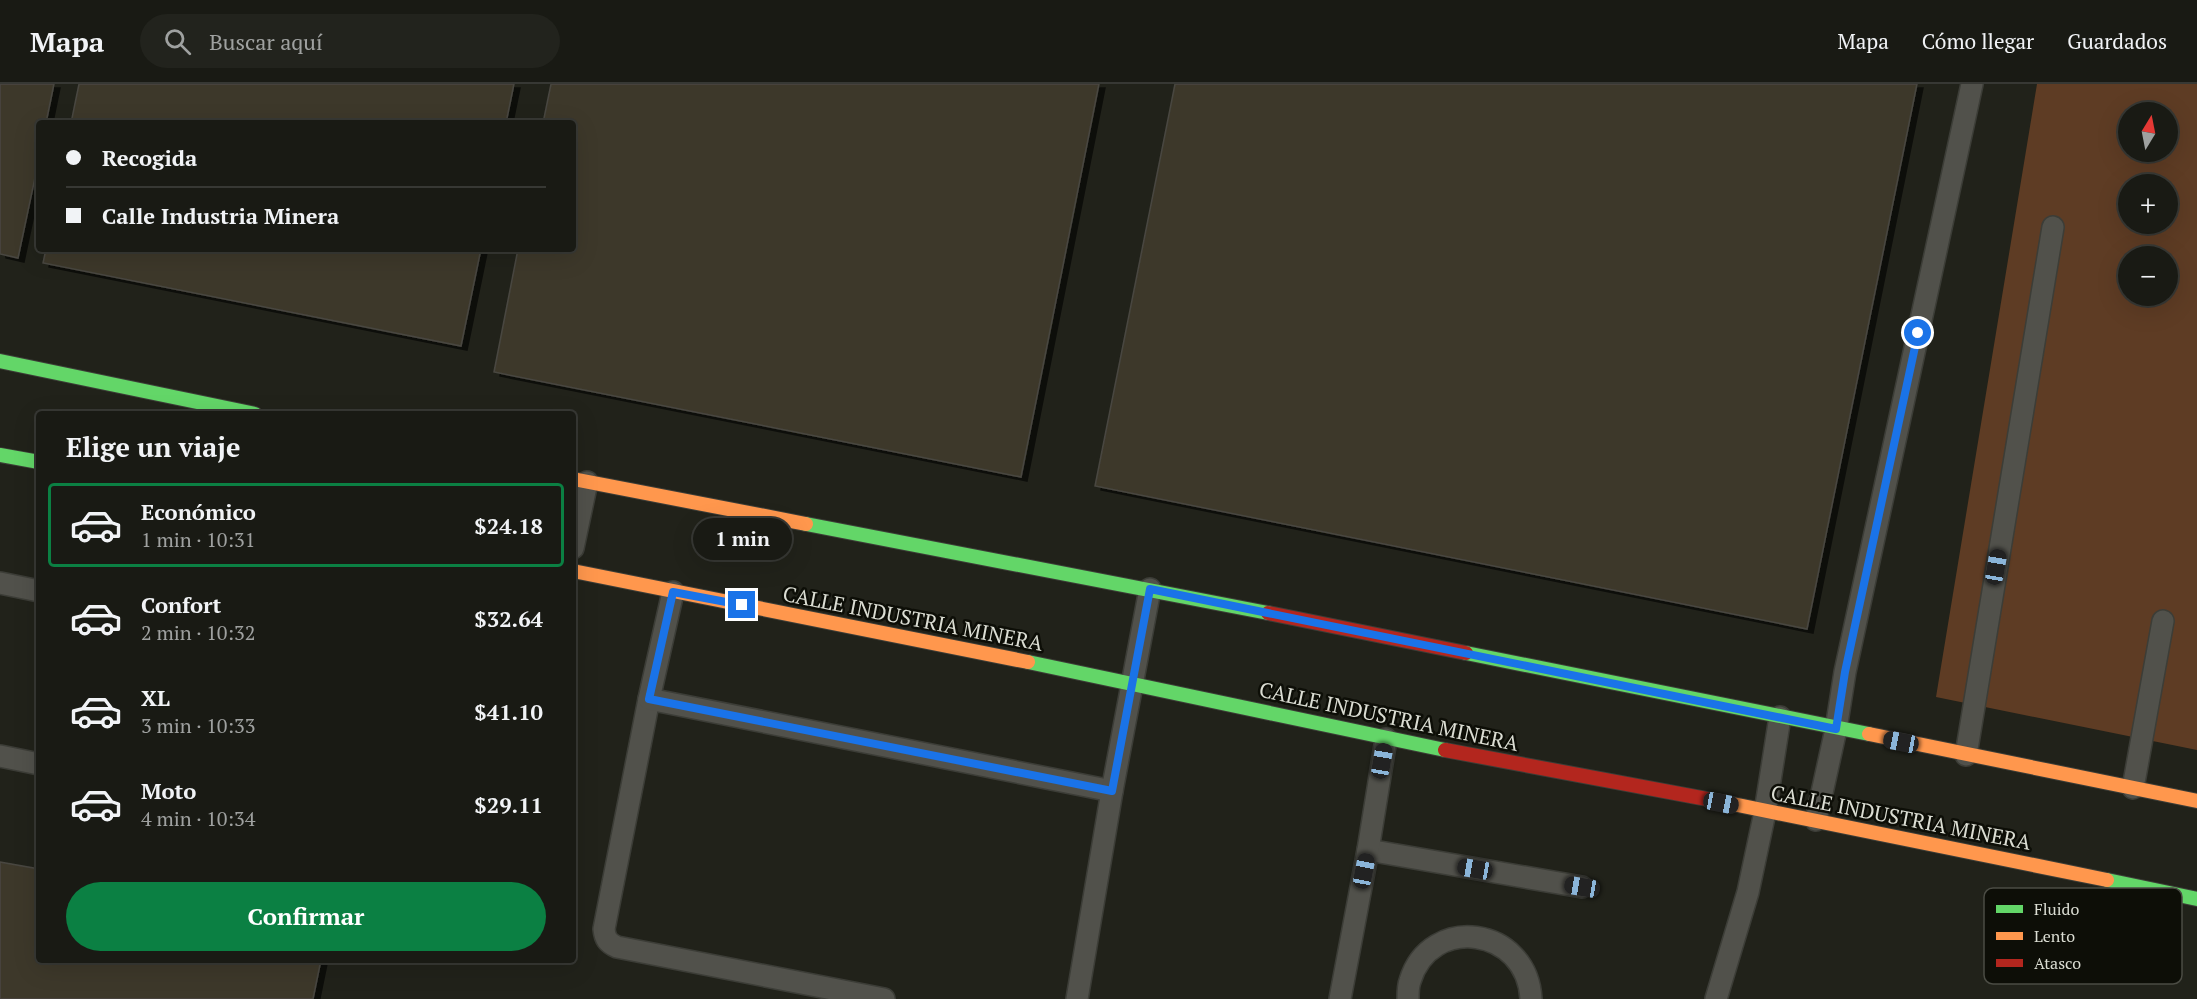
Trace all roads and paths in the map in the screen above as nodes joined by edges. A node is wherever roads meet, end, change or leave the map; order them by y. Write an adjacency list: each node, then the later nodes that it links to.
1 (1971, 84): 18 (lane)
2 (2053, 227): 20 (lane)
3 (0, 361): 4 (main road)
4 (241, 411)
5 (0, 455): 6 (main road)
6 (36, 461)
7 (580, 481): 8 (lane); 11 (main road)
8 (576, 519)
9 (576, 572): 13 (main road, CALLE INDUSTRIA MINERA)
10 (0, 583): 12 (lane)
11 (1150, 589): 15 (lane); 17 (main road)
12 (36, 590)
13 (673, 592): 15 (main road, CALLE INDUSTRIA MINERA); 16 (lane)
14 (2163, 621): 23 (lane)
15 (1132, 683): 19 (main road, CALLE INDUSTRIA MINERA); 24 (lane)
16 (649, 699): 24 (lane); 33 (lane)
17 (1780, 717): 18 (main road); 26 (lane)
18 (1836, 729): 20 (main road); 27 (lane)
19 (1386, 739): 26 (main road, CALLE INDUSTRIA MINERA); 28 (lane)
20 (1966, 755): 23 (main road)
21 (0, 756): 22 (lane)
22 (36, 763)
23 (2133, 788): 25 (main road)
24 (1112, 791): 34 (lane)
25 (2197, 801)
26 (1766, 812): 27 (main road, CALLE INDUSTRIA MINERA); 38 (lane)
27 (1816, 820): 30 (main road, CALLE INDUSTRIA MINERA)
28 (1368, 850): 29 (lane); 35 (lane)
29 (1582, 887)
30 (2144, 888)
31 (2182, 896): 32 (main road, CALLE INDUSTRIA MINERA)
32 (2197, 899)
33 (884, 999)
34 (1077, 999)
35 (1340, 999)
36 (1408, 999): 37 (lane)
37 (1531, 999)
38 (1716, 999)

